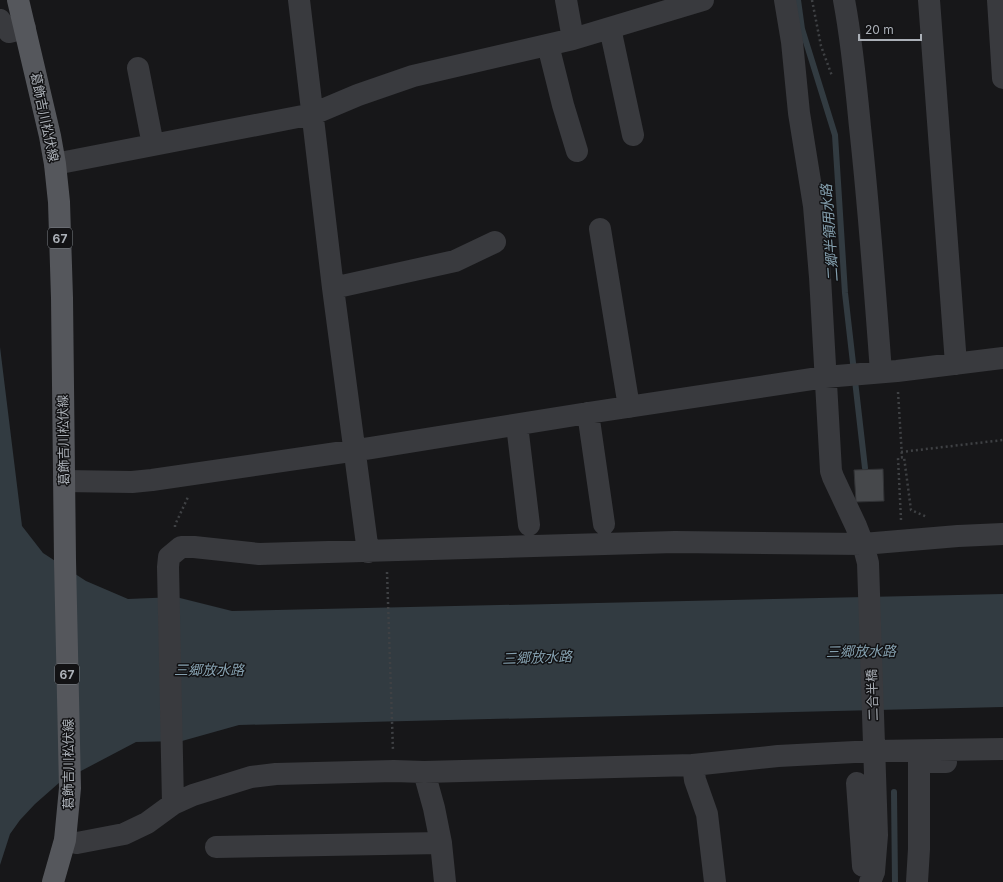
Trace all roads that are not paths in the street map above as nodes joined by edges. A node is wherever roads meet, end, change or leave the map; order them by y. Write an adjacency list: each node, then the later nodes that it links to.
1 (18, 0): 10 (main road, 葛飾吉川松伏線 / 67)
2 (299, 0): 16 (street)
3 (566, 0): 12 (street)
4 (703, 0): 11 (street)
5 (785, 0): 27 (street, 二合半橋)
6 (844, 0): 26 (street)
7 (928, 0): 25 (street)
8 (998, 0): 15 (street)
9 (0, 20): 10 (street)
10 (25, 28): 20 (main road, 葛飾吉川松伏線 / 67)
11 (610, 28): 12 (street); 17 (street)
12 (573, 39): 13 (street)
13 (548, 45): 16 (street); 19 (street)
14 (138, 68): 18 (street)
15 (1003, 78)
16 (313, 114): 18 (street); 23 (street)
17 (633, 135)
18 (153, 145): 20 (street)
19 (577, 151)
20 (55, 164): 32 (main road, 葛飾吉川松伏線 / 67)
21 (600, 229): 28 (street)
22 (495, 242): 23 (street)
23 (334, 288): 31 (street)
24 (1003, 358): 25 (street)
25 (956, 364): 26 (street)
26 (884, 372): 27 (street)
27 (829, 377): 28 (street); 37 (street, 二合半橋)
28 (629, 407): 29 (street)
29 (588, 413): 30 (street); 33 (street)
30 (516, 425): 31 (street); 34 (street)
31 (355, 450): 32 (street); 36 (street)
32 (64, 481): 45 (main road, 葛飾吉川松伏線 / 67)
33 (604, 524)
34 (529, 525)
35 (1003, 534): 37 (street)
36 (368, 552): 37 (street); 44 (street)
37 (866, 553): 38 (street, 二合半橋)
38 (874, 741): 39 (street); 41 (street); 48 (street, 二合半橋)
39 (1003, 749)
40 (1003, 762): 52 (street)
41 (693, 765): 42 (street); 51 (street)
42 (424, 772): 44 (street); 46 (street)
43 (857, 783): 48 (street)
44 (173, 804): 45 (street)
45 (65, 840): 49 (main road, 葛飾吉川松伏線 / 67)
46 (440, 843): 47 (street); 50 (street)
47 (216, 846)
48 (872, 877)
49 (53, 882)
50 (445, 882)
51 (715, 882)
52 (917, 882)

